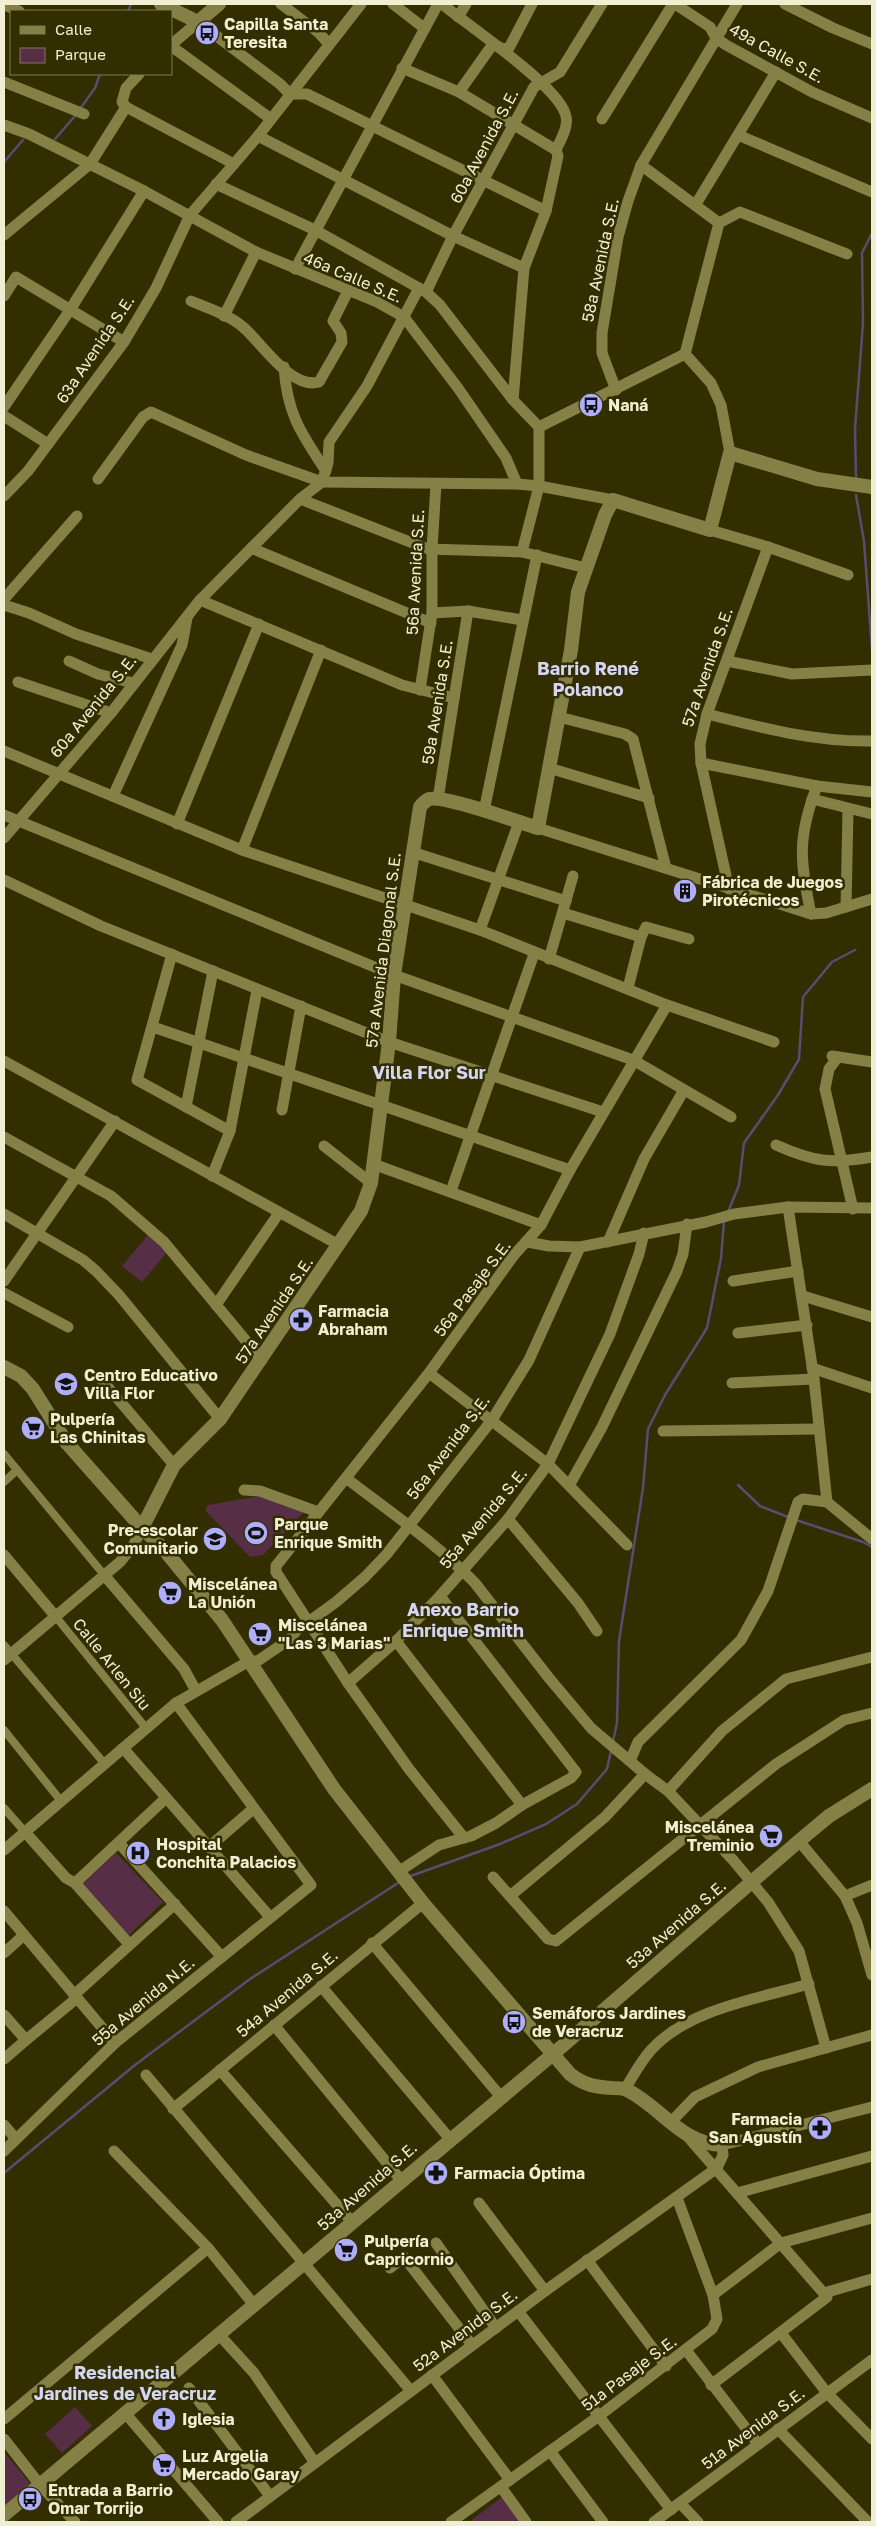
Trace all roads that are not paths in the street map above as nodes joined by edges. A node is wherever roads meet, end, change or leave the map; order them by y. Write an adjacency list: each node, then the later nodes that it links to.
1 (161, 4): 17 (street)
2 (219, 4): 17 (street)
3 (281, 4): 20 (street)
4 (361, 4): 20 (street)
5 (393, 4): 18 (street)
6 (438, 4): 18 (street)
7 (442, 4): 16 (street)
8 (466, 4): 16 (street)
9 (532, 4): 21 (street)
10 (602, 4): 28 (street, 60a Avenida S.E.)
11 (674, 4): 19 (street, 49a Calle S.E.); 36 (street)
12 (737, 4): 19 (street, 58a Avenida S.E.)
13 (785, 4): 22 (street)
14 (4, 5): 15 (street)
15 (16, 10)
16 (458, 17): 21 (street)
17 (198, 22): 23 (street); 31 (street)
18 (424, 28): 25 (street)
19 (716, 38): 26 (street, 49a Calle S.E.); 45 (street, 58a Avenida S.E.)
20 (329, 44): 31 (street)
21 (493, 44): 28 (street); 30 (street)
22 (872, 44)
23 (172, 45)
24 (172, 47): 35 (street)
25 (402, 68): 30 (street); 39 (street)
26 (776, 72): 34 (street, 49a Calle S.E.); 40 (street)
27 (138, 75): 32 (street)
28 (540, 81): 37 (street, 60a Avenida S.E.); 42 (street)
29 (4, 82): 33 (street)
30 (459, 92): 37 (street)
31 (290, 94): 35 (street); 39 (street)
32 (124, 104): 43 (street); 44 (street)
33 (84, 114)
34 (872, 118)
35 (271, 119): 41 (street)
36 (602, 119)
37 (513, 123): 42 (street); 47 (street, 60a Avenida S.E.)
38 (4, 125): 43 (street, 46a Calle S.E.)
39 (372, 127): 46 (street); 47 (street)
40 (738, 135): 50 (street); 51 (street)
41 (258, 136): 44 (street); 46 (street)
42 (556, 150): 52 (street)
43 (90, 164): 49 (street, 46a Calle S.E.); 56 (street)
44 (234, 164): 48 (street)
45 (641, 165): 51 (street); 72 (street, 58a Avenida S.E.)
46 (341, 180): 55 (street); 57 (street)
47 (484, 182): 52 (street); 57 (street, 60a Avenida S.E.)
48 (216, 184): 53 (street, 63a Avenida S.E.); 55 (street)
49 (144, 190): 53 (street, 46a Calle S.E.); 66 (street)
50 (872, 192)
51 (696, 204): 54 (street)
52 (546, 211): 60 (street)
53 (190, 215): 58 (street, 46a Calle S.E.); 69 (street, 63a Avenida S.E.)
54 (719, 223): 59 (street); 70 (street)
55 (315, 230): 61 (street); 62 (street)
56 (4, 235)
57 (453, 236): 60 (street); 62 (street, 60a Avenida S.E.)
58 (256, 252): 61 (street, 46a Calle S.E.); 67 (street)
59 (847, 254)
60 (524, 268): 73 (street)
61 (295, 270): 63 (street, 46a Calle S.E.)
62 (422, 290): 68 (street, 60a Avenida S.E.); 73 (street)
63 (348, 291): 68 (street, 46a Calle S.E.); 71 (street)
64 (4, 296): 66 (street)
65 (191, 300): 67 (street)
66 (70, 310): 69 (street); 74 (street)
67 (224, 316): 71 (street)
68 (404, 316): 79 (street, 60a Avenida S.E.); 82 (street, 46a Calle S.E.)
69 (124, 342): 77 (street, 63a Avenida S.E.)
70 (686, 354): 72 (street); 78 (street)
71 (284, 367): 79 (street)
72 (616, 390): 76 (street)
73 (513, 400): 76 (street)
74 (4, 406)
75 (4, 416): 77 (street)
76 (539, 427): 83 (street)
77 (48, 444): 85 (street, 63a Avenida S.E.)
78 (730, 453): 84 (street); 89 (street)
79 (324, 476): 80 (street); 81 (street); 86 (street, 60a Avenida S.E.)
80 (98, 479)
81 (436, 484): 82 (street); 92 (street, 56a Avenida S.E.)
82 (517, 484): 83 (street)
83 (539, 486): 87 (street); 93 (street)
84 (872, 487)
85 (4, 496)
86 (300, 499): 91 (street, 60a Avenida S.E.); 92 (street)
87 (612, 500): 89 (street); 95 (street)
88 (77, 516): 97 (street)
89 (710, 530): 90 (street)
90 (768, 546): 96 (street); 108 (street, 57a Avenida S.E.)
91 (252, 548): 98 (street, 60a Avenida S.E.); 102 (street)
92 (432, 549): 93 (street); 102 (street, 56a Avenida S.E.)
93 (522, 552): 94 (street)
94 (537, 556): 95 (street); 103 (street)
95 (586, 568): 116 (street)
96 (848, 575)
97 (4, 599)
98 (200, 600): 101 (street, 60a Avenida S.E.); 104 (street)
99 (4, 605): 106 (street)
100 (468, 611): 102 (street); 103 (street); 113 (street, 59a Avenida S.E.)
101 (187, 616): 106 (street, 60a Avenida S.E.); 124 (street)
102 (432, 618): 112 (street, 56a Avenida S.E.)
103 (522, 620): 128 (street)
104 (258, 624): 105 (street); 134 (street)
105 (321, 650): 112 (street); 137 (street)
106 (152, 659): 111 (street, 60a Avenida S.E.)
107 (69, 661): 111 (street)
108 (727, 661): 109 (street); 115 (street, 57a Avenida S.E.)
109 (872, 670)
110 (18, 682): 114 (street)
111 (133, 683): 114 (street, 60a Avenida S.E.)
112 (420, 690): 113 (street)
113 (454, 698): 126 (street, 59a Avenida S.E.)
114 (111, 713): 121 (street, 60a Avenida S.E.)
115 (707, 714): 117 (street); 119 (street, 57a Avenida S.E.)
116 (559, 717): 120 (street); 125 (street)
117 (872, 741)
118 (4, 751): 121 (street)
119 (701, 763): 122 (street); 143 (street, 57a Avenida S.E.)
120 (549, 768): 125 (street); 135 (street)
121 (60, 774): 124 (street); 132 (street, 60a Avenida S.E.)
122 (817, 786): 123 (street); 127 (street)
123 (872, 792)
124 (113, 796): 134 (street)
125 (649, 798): 139 (street)
126 (438, 799): 128 (street); 138 (street, 57a Avenida Diagonal S.E.)
127 (812, 799): 129 (street); 149 (street)
128 (484, 810): 133 (street)
129 (848, 810): 131 (street); 147 (street)
130 (4, 814): 132 (street)
131 (872, 814)
132 (19, 821): 136 (street, 60a Avenida S.E.); 157 (street)
133 (519, 822): 135 (street); 141 (street)
134 (177, 824): 137 (street)
135 (538, 828): 139 (street)
136 (4, 838)
137 (242, 850): 146 (street)
138 (412, 852): 141 (street); 146 (street, 57a Avenida Diagonal S.E.)
139 (666, 868): 143 (street)
140 (573, 876): 145 (street)
141 (497, 878): 145 (street); 150 (street)
142 (4, 880): 153 (street)
143 (729, 889): 149 (street)
144 (872, 899): 147 (street)
145 (566, 901): 148 (street)
146 (404, 906): 150 (street); 157 (street, 57a Avenida Diagonal S.E.)
147 (846, 907): 149 (street)
148 (563, 913): 151 (street); 155 (street)
149 (811, 914)
150 (480, 930): 154 (street)
151 (641, 936): 152 (street); 158 (street)
152 (689, 939)
153 (172, 954): 156 (street); 163 (street)
154 (534, 954): 155 (street); 162 (street)
155 (549, 959): 158 (street)
156 (213, 971): 159 (street); 166 (street)
157 (394, 976): 162 (street); 164 (street, 57a Avenida Diagonal S.E.)
158 (628, 988): 160 (street)
159 (257, 990): 161 (street); 167 (street)
160 (667, 1005): 165 (street); 168 (street, 56a Pasaje S.E.)
161 (301, 1006): 164 (street); 171 (street)
162 (511, 1018): 168 (street); 172 (street)
163 (153, 1027): 166 (street); 175 (street)
164 (389, 1042): 172 (street); 174 (street, 57a Avenida Diagonal S.E.)
165 (774, 1042)
166 (200, 1043): 167 (street); 175 (street)
167 (245, 1058): 171 (street); 180 (street)
168 (632, 1060): 173 (street); 177 (street, 56a Pasaje S.E.)
169 (4, 1061): 179 (street)
170 (872, 1062): 186 (street)
171 (289, 1073): 174 (street); 176 (street)
172 (490, 1076): 177 (street); 181 (street)
173 (684, 1090): 178 (street); 203 (street)
174 (381, 1104): 181 (street); 187 (street, 57a Avenida Diagonal S.E.)
175 (186, 1107): 180 (street)
176 (282, 1110)
177 (603, 1112): 188 (street, 56a Pasaje S.E.)
178 (731, 1117)
179 (115, 1121): 189 (street); 190 (street)
180 (230, 1131): 190 (street)
181 (469, 1134): 188 (street); 192 (street)
182 (4, 1136): 189 (street)
183 (776, 1145): 186 (street)
184 (324, 1146): 191 (street)
185 (872, 1156): 186 (street)
186 (842, 1162): 195 (street)
187 (373, 1164): 191 (street, 57a Avenida Diagonal S.E.); 192 (street)
188 (570, 1170): 199 (street, 56a Pasaje S.E.)
189 (77, 1176): 200 (street); 211 (street)
190 (212, 1176): 197 (street)
191 (371, 1183): 204 (street, 57a Avenida Diagonal S.E.)
192 (451, 1191): 199 (street)
193 (788, 1207): 195 (street); 198 (street); 206 (street)
194 (872, 1208): 195 (street)
195 (853, 1209)
196 (4, 1214): 200 (street)
197 (279, 1214): 204 (street); 211 (street)
198 (688, 1224): 201 (street); 233 (street)
199 (541, 1225): 202 (street, 56a Pasaje S.E.)
200 (37, 1232): 207 (street); 223 (street)
201 (644, 1233): 203 (street); 228 (street, 55a Avenida S.E.)
202 (527, 1242): 205 (street); 218 (street, 56a Pasaje S.E.)
203 (608, 1242): 205 (street)
204 (339, 1245): 216 (street, 57a Avenida S.E.)
205 (580, 1247): 224 (street, 56a Avenida S.E.)
206 (798, 1271): 208 (street); 210 (street)
207 (4, 1281)
208 (733, 1281)
209 (4, 1293): 214 (street)
210 (803, 1296): 212 (street); 213 (street)
211 (216, 1305): 216 (street)
212 (872, 1317)
213 (806, 1325): 215 (street); 219 (street)
214 (68, 1327)
215 (738, 1333)
216 (262, 1360): 223 (street, 57a Avenida S.E.)
217 (4, 1366): 239 (street)
218 (429, 1373): 224 (street); 231 (street, 56a Pasaje S.E.)
219 (813, 1373): 221 (street); 222 (street); 225 (street)
220 (101, 1379): 229 (street)
221 (732, 1383)
222 (872, 1388)
223 (220, 1419): 229 (street, 57a Avenida S.E.)
224 (492, 1420): 228 (street); 238 (street, 56a Avenida S.E.)
225 (819, 1429): 226 (street); 235 (street)
226 (663, 1431)
227 (4, 1454): 230 (street)
228 (548, 1464): 233 (street); 237 (street, 55a Avenida S.E.)
229 (174, 1465): 239 (street, 57a Avenida S.E.)
230 (17, 1470): 232 (street); 244 (street)
231 (346, 1478): 236 (street, 56a Pasaje S.E.); 238 (street)
232 (4, 1482)
233 (570, 1484): 241 (street)
234 (244, 1490): 236 (street)
235 (827, 1502): 240 (street); 261 (street)
236 (318, 1512): 247 (street, 56a Pasaje S.E.)
237 (508, 1519): 243 (street, 55a Avenida S.E.); 248 (street)
238 (409, 1526): 243 (street); 247 (street, 56a Avenida S.E.)
239 (142, 1528): 244 (street, 57a Avenida S.E.); 253 (street)
240 (872, 1539)
241 (627, 1545)
242 (4, 1555): 246 (street)
243 (462, 1569): 245 (street, 55a Avenida S.E.); 261 (street)
244 (104, 1576): 246 (street, 57a Avenida S.E.); 255 (street)
245 (440, 1596): 249 (street, 55a Avenida S.E.); 268 (street)
246 (56, 1617): 251 (street, 57a Avenida S.E.); 258 (street, Calle Arlen Siu)
247 (308, 1622): 253 (street, 56a Avenida S.E.); 254 (street)
248 (597, 1631)
249 (396, 1641): 254 (street, 55a Avenida S.E.); 268 (street)
250 (4, 1644): 251 (street)
251 (8, 1657): 262 (street)
252 (872, 1657): 265 (street)
253 (247, 1662): 255 (street, 56a Avenida S.E.); 278 (street)
254 (348, 1683): 273 (street)
255 (196, 1691): 256 (street)
256 (176, 1703): 258 (street); 270 (street)
257 (872, 1713): 271 (street)
258 (146, 1728): 260 (street)
259 (4, 1730): 267 (street)
260 (123, 1748): 262 (street); 266 (street)
261 (628, 1760): 263 (street)
262 (104, 1763): 267 (street)
263 (645, 1774): 265 (street); 283 (street)
264 (872, 1789): 274 (street, 53a Avenida S.E.)
265 (668, 1791): 271 (street)
266 (166, 1798): 275 (street); 276 (street)
267 (61, 1801): 272 (street)
268 (522, 1805): 273 (street)
269 (4, 1808): 272 (street)
270 (253, 1809): 276 (street); 288 (street, 55a Avenida N.E.)
271 (700, 1826): 280 (street); 283 (street)
272 (25, 1832): 277 (street); 281 (street)
273 (464, 1838): 278 (street)
274 (799, 1841): 280 (street, 53a Avenida S.E.); 284 (street)
275 (119, 1843): 281 (street); 286 (street)
276 (209, 1847): 288 (street)
277 (4, 1850)
278 (402, 1877): 285 (street)
279 (493, 1877): 283 (street)
280 (751, 1882): 295 (street); 304 (street, 53a Avenida S.E.)
281 (75, 1883): 291 (street)
282 (872, 1885): 284 (street)
283 (510, 1896)
284 (845, 1896): 294 (street)
285 (423, 1903): 290 (street, 54a Avenida S.E.); 304 (street)
286 (175, 1904): 291 (street); 293 (street)
287 (4, 1910): 289 (street)
288 (270, 1917): 293 (street, 55a Avenida N.E.)
289 (24, 1935): 292 (street); 297 (street)
290 (372, 1943): 296 (street, 54a Avenida S.E.); 309 (street)
291 (129, 1944): 297 (street)
292 (4, 1952)
293 (222, 1958): 302 (street, 55a Avenida N.E.)
294 (872, 1973)
295 (809, 1984): 303 (street); 308 (street)
296 (321, 1986): 299 (street, 54a Avenida S.E.); 316 (street)
297 (75, 1996): 301 (street); 302 (street)
298 (4, 2015): 301 (street)
299 (274, 2025): 306 (street, 54a Avenida S.E.); 322 (street)
300 (872, 2035): 303 (street)
301 (26, 2040): 305 (street)
302 (115, 2043): 315 (street, 55a Avenida N.E.)
303 (826, 2048): 312 (street)
304 (552, 2055): 308 (street); 309 (street, 53a Avenida S.E.)
305 (4, 2059)
306 (220, 2070): 311 (street, 54a Avenida S.E.); 327 (street)
307 (146, 2075): 311 (street)
308 (625, 2089): 312 (street)
309 (501, 2096): 316 (street, 53a Avenida S.E.)
310 (872, 2106): 317 (street)
311 (173, 2109): 332 (street)
312 (670, 2123): 314 (street)
313 (4, 2125): 315 (street)
314 (687, 2136): 317 (street); 321 (street)
315 (16, 2139): 318 (street, 55a Avenida N.E.)
316 (450, 2139): 322 (street, 53a Avenida S.E.)
317 (722, 2145): 321 (street)
318 (4, 2151)
319 (114, 2151): 330 (street)
320 (872, 2156): 323 (street)
321 (717, 2168): 323 (street); 324 (street, 52a Avenida S.E.)
322 (401, 2180): 327 (street, 53a Avenida S.E.)
323 (737, 2193): 329 (street)
324 (677, 2198): 331 (street, 52a Avenida S.E.); 337 (street, 51a Pasaje S.E.)
325 (479, 2203): 335 (street)
326 (872, 2218): 329 (street)
327 (352, 2222): 332 (street, 53a Avenida S.E.)
328 (436, 2243): 340 (street)
329 (781, 2243): 336 (street); 337 (street)
330 (208, 2248): 338 (street); 354 (street)
331 (587, 2260): 335 (street, 52a Avenida S.E.); 346 (street)
332 (304, 2264): 338 (street, 53a Avenida S.E.); 350 (street)
333 (390, 2268): 343 (street)
334 (872, 2279): 336 (street)
335 (545, 2291): 339 (street, 52a Avenida S.E.)
336 (824, 2293): 341 (street)
337 (713, 2295): 344 (street, 51a Pasaje S.E.)
338 (255, 2306): 352 (street, 53a Avenida S.E.)
339 (518, 2311): 340 (street, 52a Avenida S.E.); 353 (street)
340 (496, 2328): 343 (street, 52a Avenida S.E.)
341 (780, 2333): 348 (street); 351 (street)
342 (223, 2340): 360 (street)
343 (472, 2345): 347 (street, 52a Avenida S.E.)
344 (686, 2350): 346 (street, 51a Pasaje S.E.); 348 (street)
345 (872, 2360): 351 (street, 51a Avenida S.E.)
346 (666, 2366): 353 (street, 51a Pasaje S.E.)
347 (432, 2375): 350 (street, 52a Avenida S.E.); 361 (street)
348 (711, 2385): 358 (street)
349 (188, 2388): 363 (street)
350 (411, 2391): 360 (street, 52a Avenida S.E.)
351 (827, 2393): 355 (street, 51a Avenida S.E.); 357 (street)
352 (126, 2414): 362 (street, 53a Avenida S.E.); 367 (street)
353 (599, 2416): 359 (street, 51a Pasaje S.E.); 364 (street)
354 (4, 2419)
355 (778, 2429): 358 (street, 51a Avenida S.E.); 374 (street)
356 (4, 2439): 362 (street)
357 (872, 2439)
358 (758, 2444): 364 (street, 51a Avenida S.E.)
359 (550, 2451): 361 (street, 51a Pasaje S.E.); 371 (street)
360 (315, 2463): 363 (street, 52a Avenida S.E.)
361 (506, 2484): 369 (street, 51a Pasaje S.E.); 370 (street)
362 (40, 2485): 365 (street, 53a Avenida S.E.); 366 (street)
363 (270, 2496): 368 (street, 52a Avenida S.E.)
364 (675, 2507): 372 (street, 51a Avenida S.E.); 373 (street)
365 (4, 2515)
366 (75, 2522)
367 (218, 2522)
368 (236, 2522)
369 (451, 2522)
370 (526, 2522)
371 (603, 2522)
372 (654, 2522)
373 (698, 2522)
374 (868, 2522)

